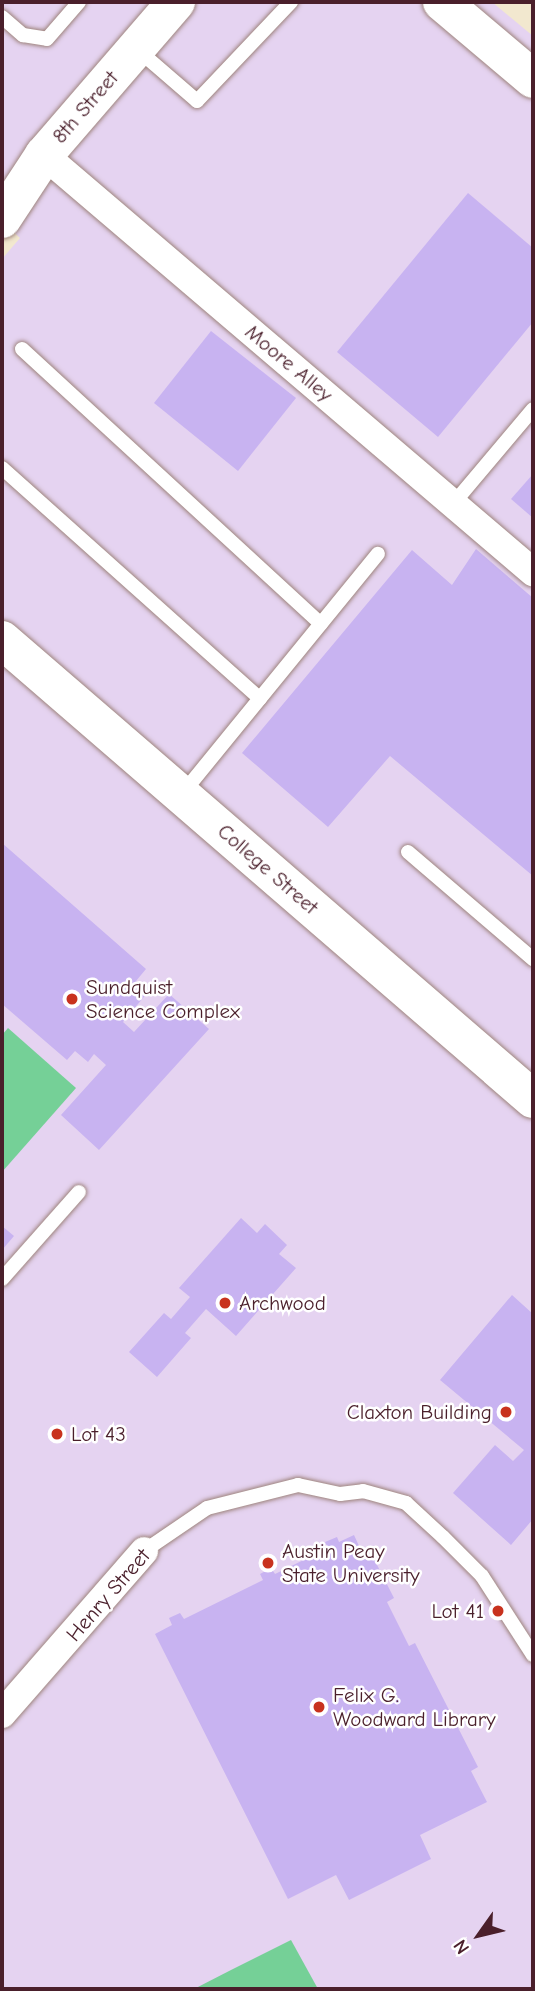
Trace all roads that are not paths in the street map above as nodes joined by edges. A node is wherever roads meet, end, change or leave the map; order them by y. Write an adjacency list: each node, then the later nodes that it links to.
1 (79, 2): 5 (lane)
2 (176, 2): 6 (main road, 8th Street)
3 (291, 2): 6 (lane)
4 (442, 2): 7 (main road)
5 (2, 17)
6 (136, 49): 8 (main road, 8th Street)
7 (533, 78)
8 (44, 155): 9 (main road, 8th Street); 13 (street, Moore Alley)
9 (2, 219)
10 (22, 349): 16 (lane)
11 (533, 409): 13 (lane)
12 (2, 468): 18 (lane)
13 (453, 504): 15 (street, Moore Alley)
14 (378, 554): 16 (lane)
15 (533, 572)
16 (321, 624): 18 (lane)
17 (2, 640): 19 (main road, College Street)
18 (260, 699): 19 (lane)
19 (181, 795): 22 (main road, College Street)
20 (408, 852): 21 (lane)
21 (533, 959)
22 (533, 1099)
23 (79, 1192): 24 (lane)
24 (2, 1279)
25 (144, 1551): 26 (lane, Henry Street); 27 (street, Henry Street)
26 (533, 1655)
27 (2, 1714)

